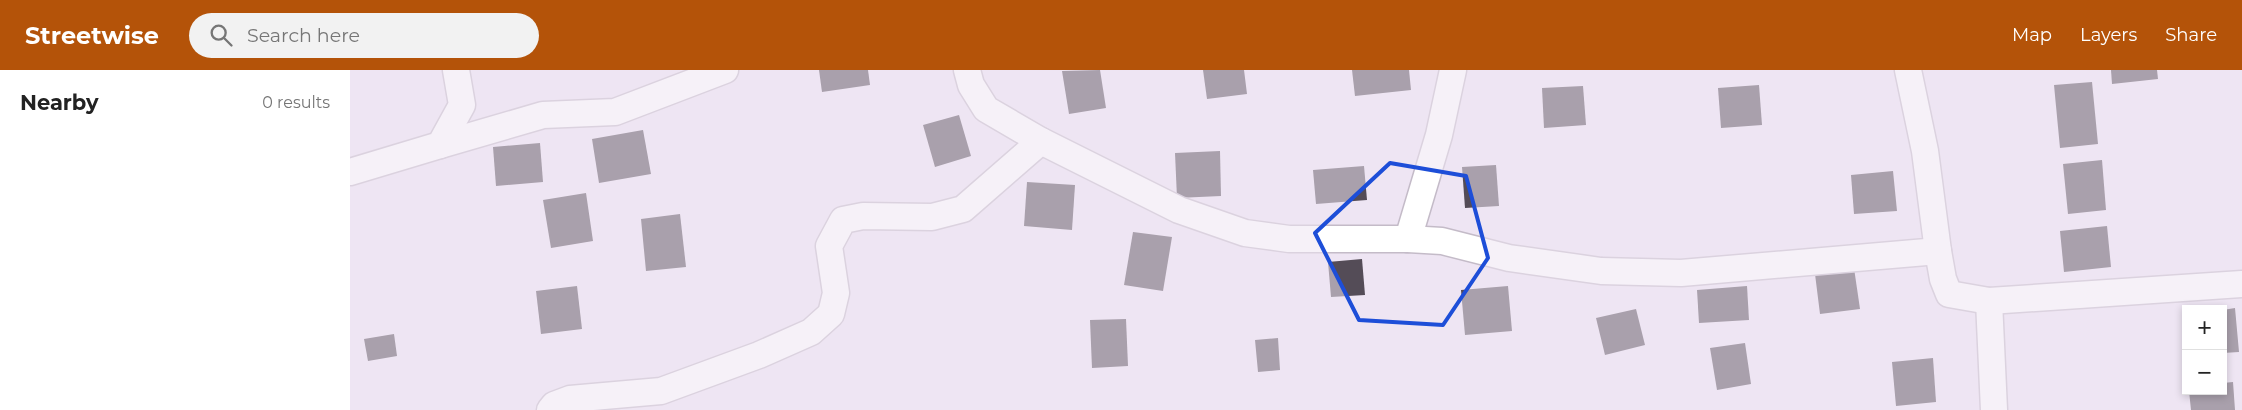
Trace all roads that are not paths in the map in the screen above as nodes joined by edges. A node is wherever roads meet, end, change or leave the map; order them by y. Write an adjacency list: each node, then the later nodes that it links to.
1 (456, 70): 7 (street)
2 (726, 70): 7 (street)
3 (967, 70): 6 (street)
4 (1453, 70): 9 (street)
5 (1908, 70): 10 (street)
6 (1041, 141): 9 (street); 13 (street)
7 (440, 145): 8 (street)
8 (350, 172)
9 (1408, 239): 10 (street)
10 (1938, 250): 12 (street)
11 (2242, 284): 12 (street)
12 (1989, 301): 14 (street)
13 (550, 410)
14 (1994, 410)

